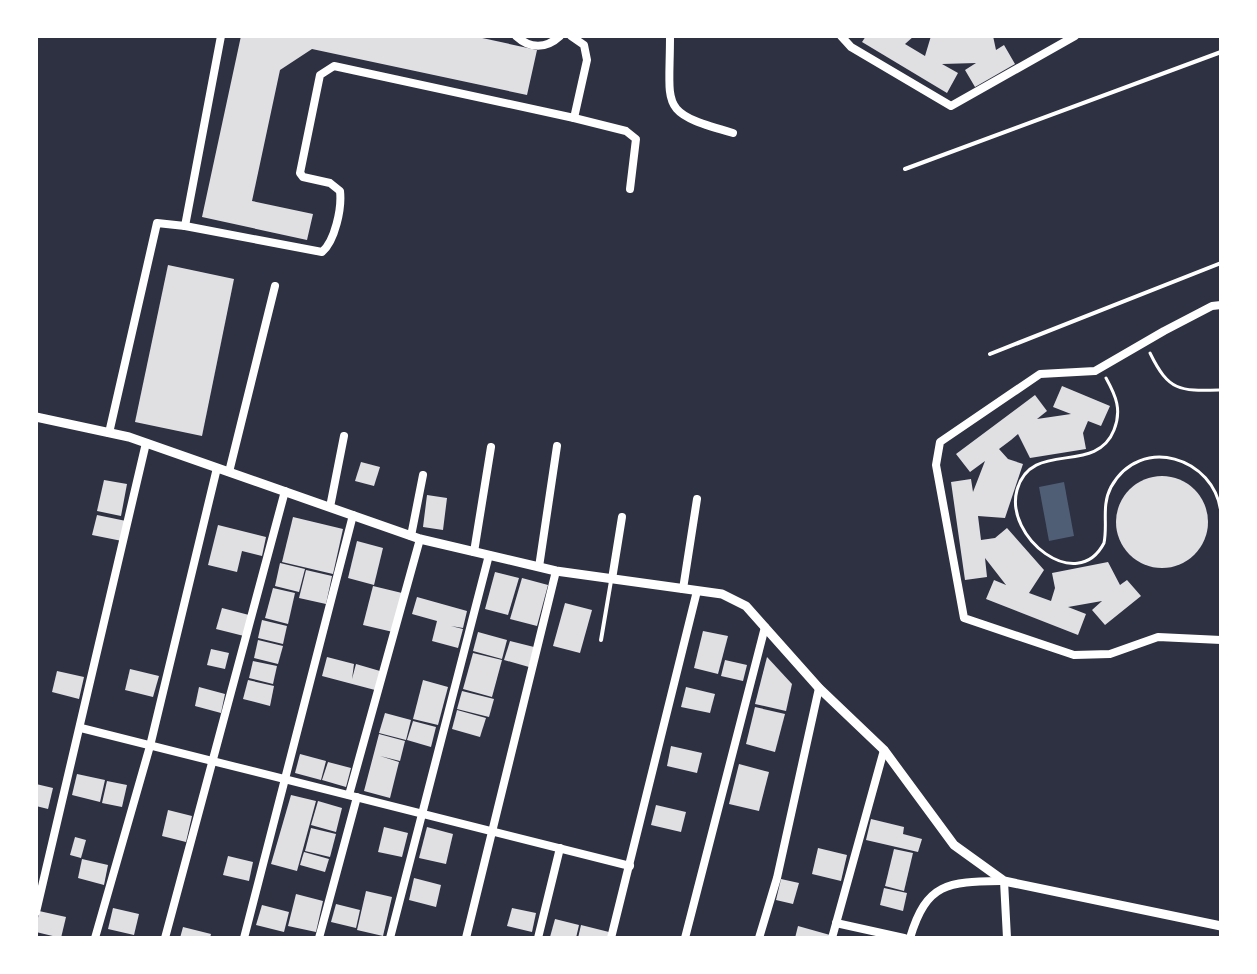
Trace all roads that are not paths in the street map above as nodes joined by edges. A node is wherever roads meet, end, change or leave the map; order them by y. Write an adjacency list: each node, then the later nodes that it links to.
1 (221, 36): 13 (street)
2 (516, 36): 3 (street)
3 (560, 36)
4 (571, 36): 9 (street)
5 (670, 36): 10 (street)
6 (841, 36): 7 (street)
7 (1075, 36)
8 (1221, 52): 11 (lane)
9 (574, 118): 12 (street); 13 (street)
10 (733, 133)
11 (905, 169)
12 (630, 189)
13 (185, 226): 19 (street)
14 (1221, 263): 17 (lane)
15 (275, 286): 25 (street)
16 (1221, 305): 42 (street)
17 (990, 354)
18 (36, 417): 19 (street)
19 (109, 433): 21 (street)
20 (344, 436): 29 (street)
21 (146, 443): 24 (street); 44 (street)
22 (557, 446): 35 (street)
23 (491, 447): 33 (street)
24 (217, 468): 25 (street); 45 (street)
25 (229, 472): 27 (street)
26 (423, 475): 32 (street)
27 (285, 491): 29 (street); 47 (street)
28 (697, 499): 38 (street)
29 (330, 507): 30 (street)
30 (353, 515): 32 (street); 48 (street)
31 (622, 517): 37 (street)
32 (416, 537): 33 (street); 49 (street)
33 (474, 552): 34 (street)
34 (489, 555): 35 (street); 50 (street)
35 (539, 567): 36 (street)
36 (556, 571): 37 (street); 51 (street)
37 (612, 579): 38 (street); 41 (lane)
38 (683, 589): 39 (street)
39 (697, 591): 40 (street); 53 (street)
40 (765, 627): 43 (street); 66 (street)
41 (601, 640)
42 (1221, 640)
43 (819, 688): 46 (street); 67 (street)
44 (81, 728): 45 (street); 55 (street)
45 (150, 746): 47 (street); 58 (street)
46 (884, 750): 54 (street); 56 (street)
47 (215, 762): 48 (street); 59 (street)
48 (284, 780): 49 (street); 60 (street)
49 (353, 796): 50 (street); 61 (street)
50 (423, 814): 51 (street); 62 (street)
51 (490, 831): 52 (street); 63 (street)
52 (560, 848): 53 (street); 64 (street)
53 (630, 866): 65 (street)
54 (1004, 881): 57 (street); 70 (street); 71 (street)
55 (36, 912)
56 (836, 923): 68 (street); 69 (street)
57 (1221, 926)
58 (95, 938)
59 (165, 938)
60 (244, 938)
61 (319, 938)
62 (390, 938)
63 (466, 938)
64 (538, 938)
65 (611, 938)
66 (685, 938)
67 (759, 938)
68 (832, 938)
69 (904, 938)
70 (910, 938)
71 (1007, 938)

